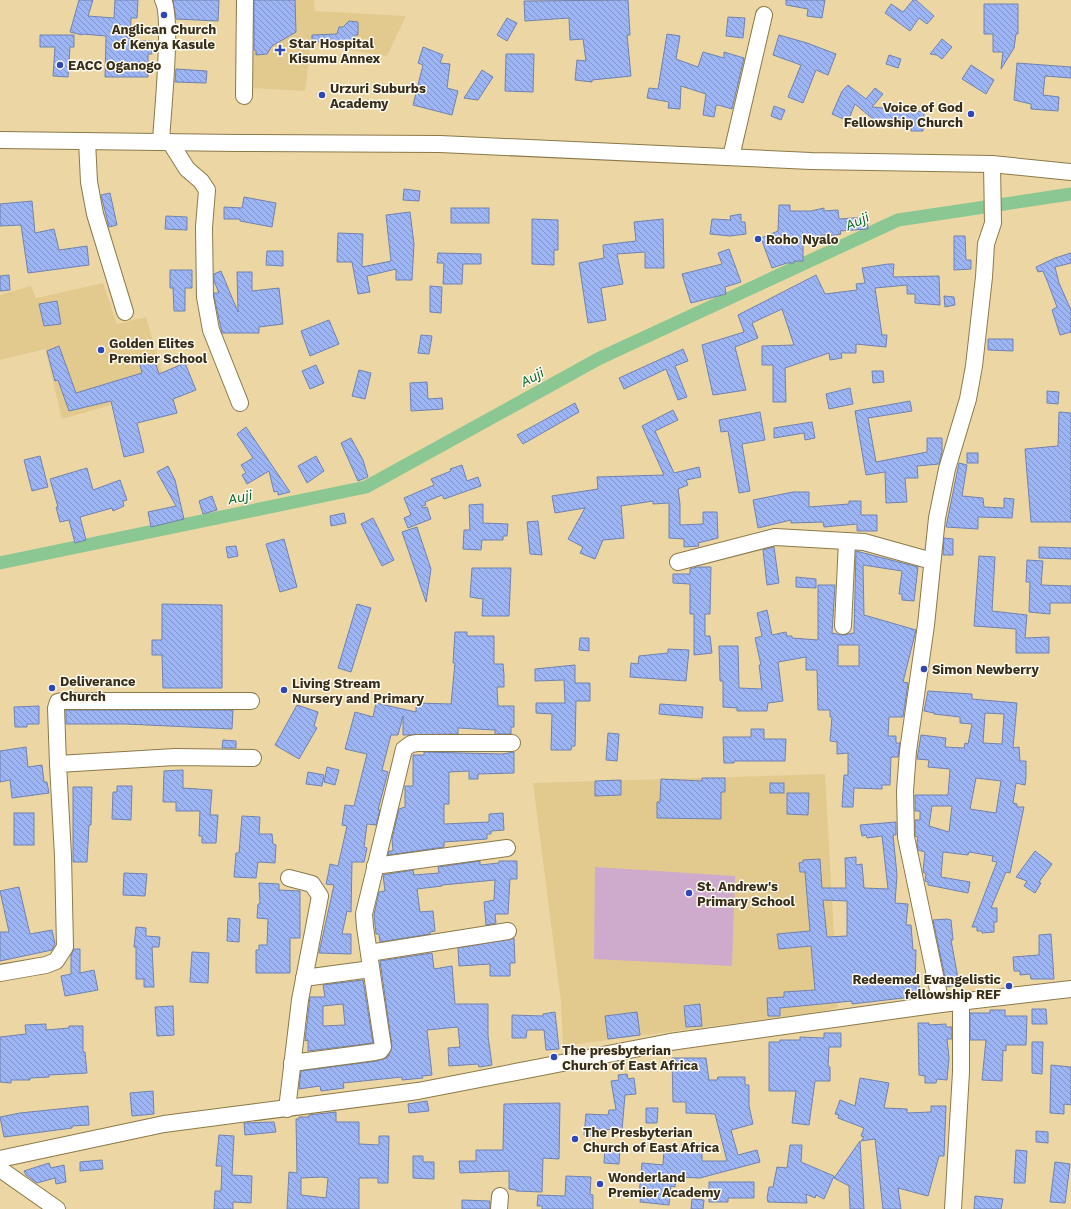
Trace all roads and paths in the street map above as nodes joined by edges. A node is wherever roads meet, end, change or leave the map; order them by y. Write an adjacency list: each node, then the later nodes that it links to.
1 (163, 0): 7 (street)
2 (245, 0): 4 (street)
3 (764, 15): 8 (street)
4 (244, 96)
5 (0, 140): 6 (street)
6 (87, 141): 7 (street); 11 (street)
7 (165, 142): 8 (street); 12 (street)
8 (731, 157): 9 (street)
9 (992, 164): 10 (street); 14 (street)
10 (1071, 172)
11 (125, 312)
12 (240, 403)
13 (847, 541): 14 (street); 15 (street); 16 (street)
14 (932, 561): 31 (street)
15 (678, 562)
16 (843, 626)
17 (251, 701): 20 (street)
18 (512, 743): 22 (street)
19 (253, 758): 20 (street)
20 (58, 764): 27 (street)
21 (507, 848): 22 (street)
22 (375, 866): 25 (street)
23 (289, 878): 28 (street)
24 (508, 931): 25 (street)
25 (369, 953): 26 (street)
26 (371, 969): 28 (street); 32 (street)
27 (0, 973)
28 (304, 978): 32 (street)
29 (1071, 989): 30 (street)
30 (961, 1002): 31 (street); 37 (street)
31 (941, 1004): 33 (street)
32 (292, 1063): 33 (street)
33 (287, 1109): 34 (street)
34 (0, 1159)
35 (0, 1169): 36 (street)
36 (57, 1209)
37 (953, 1209)

